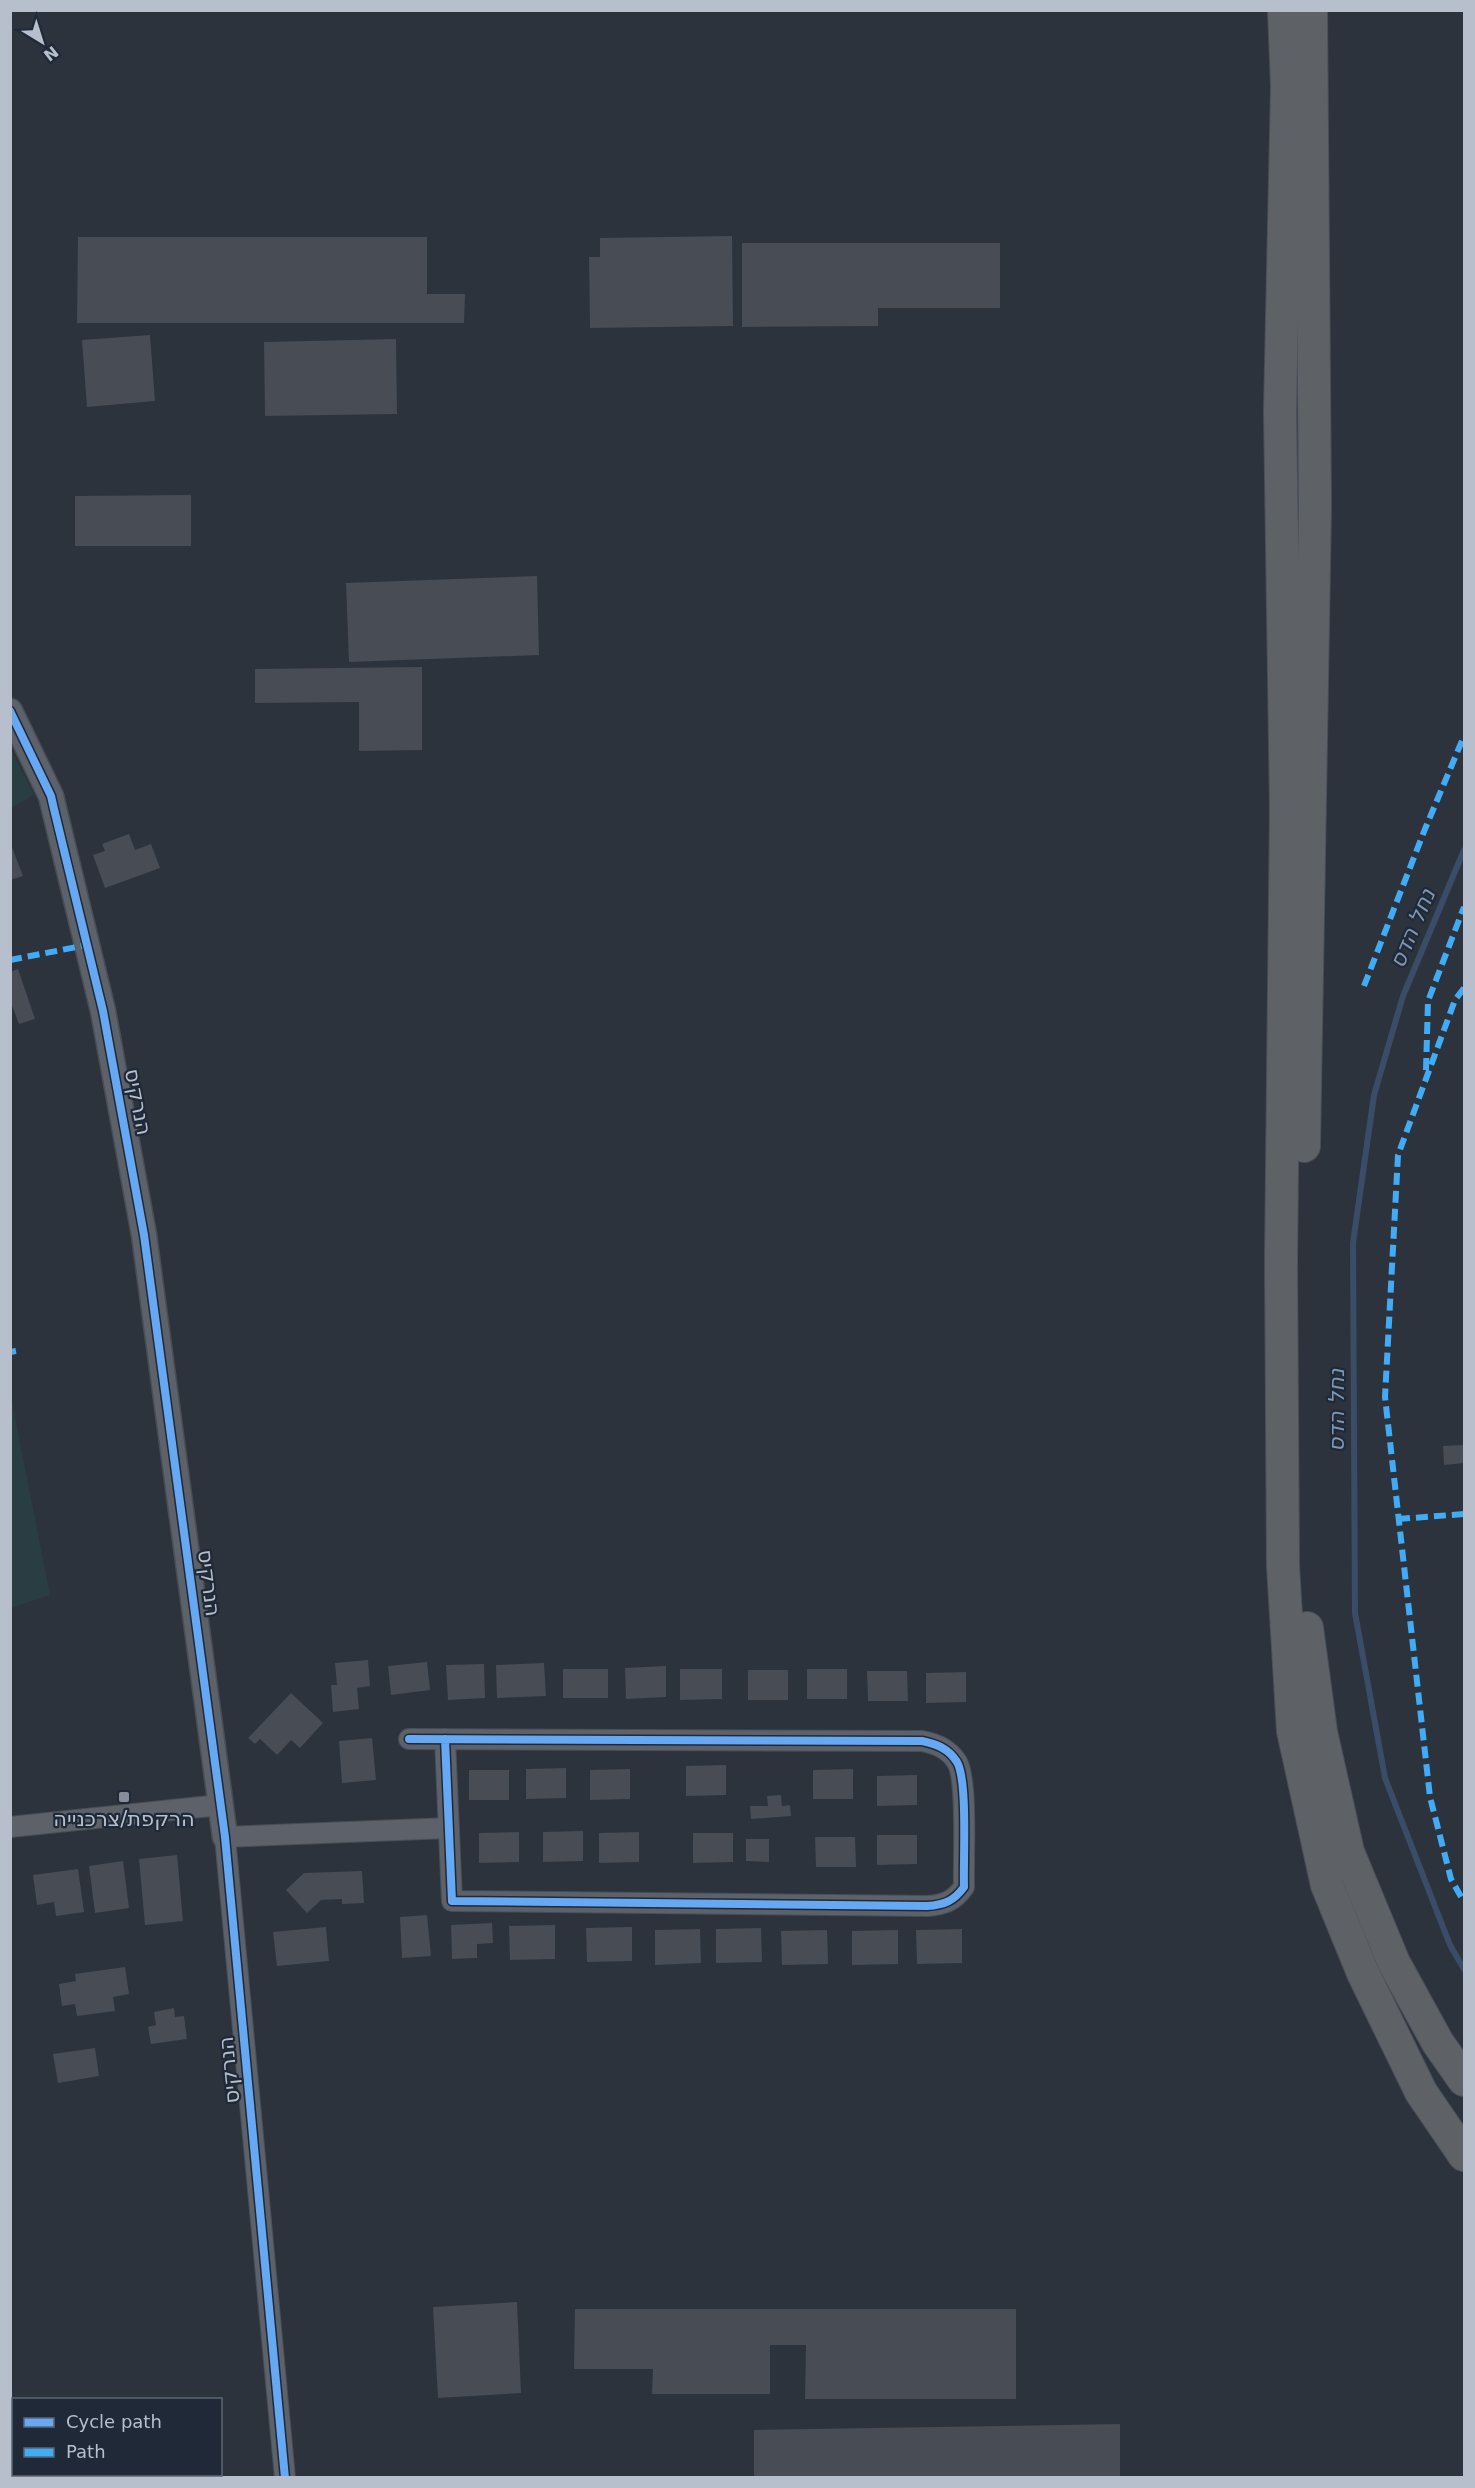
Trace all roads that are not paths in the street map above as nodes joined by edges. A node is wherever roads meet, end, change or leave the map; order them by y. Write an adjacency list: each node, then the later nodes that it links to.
1 (1284, 10): 11 (highway)
2 (1311, 10): 10 (highway)
3 (10, 711): 6 (street, הנרקיס)
4 (409, 1739): 5 (street)
5 (445, 1739): 8 (street); 8 (street)
6 (220, 1805): 7 (street); 9 (street, הנרקיס)
7 (10, 1827)
8 (449, 1828): 9 (street)
9 (225, 1837): 12 (street, הנרקיס)
10 (1464, 2080)
11 (1464, 2155)
12 (285, 2478)

